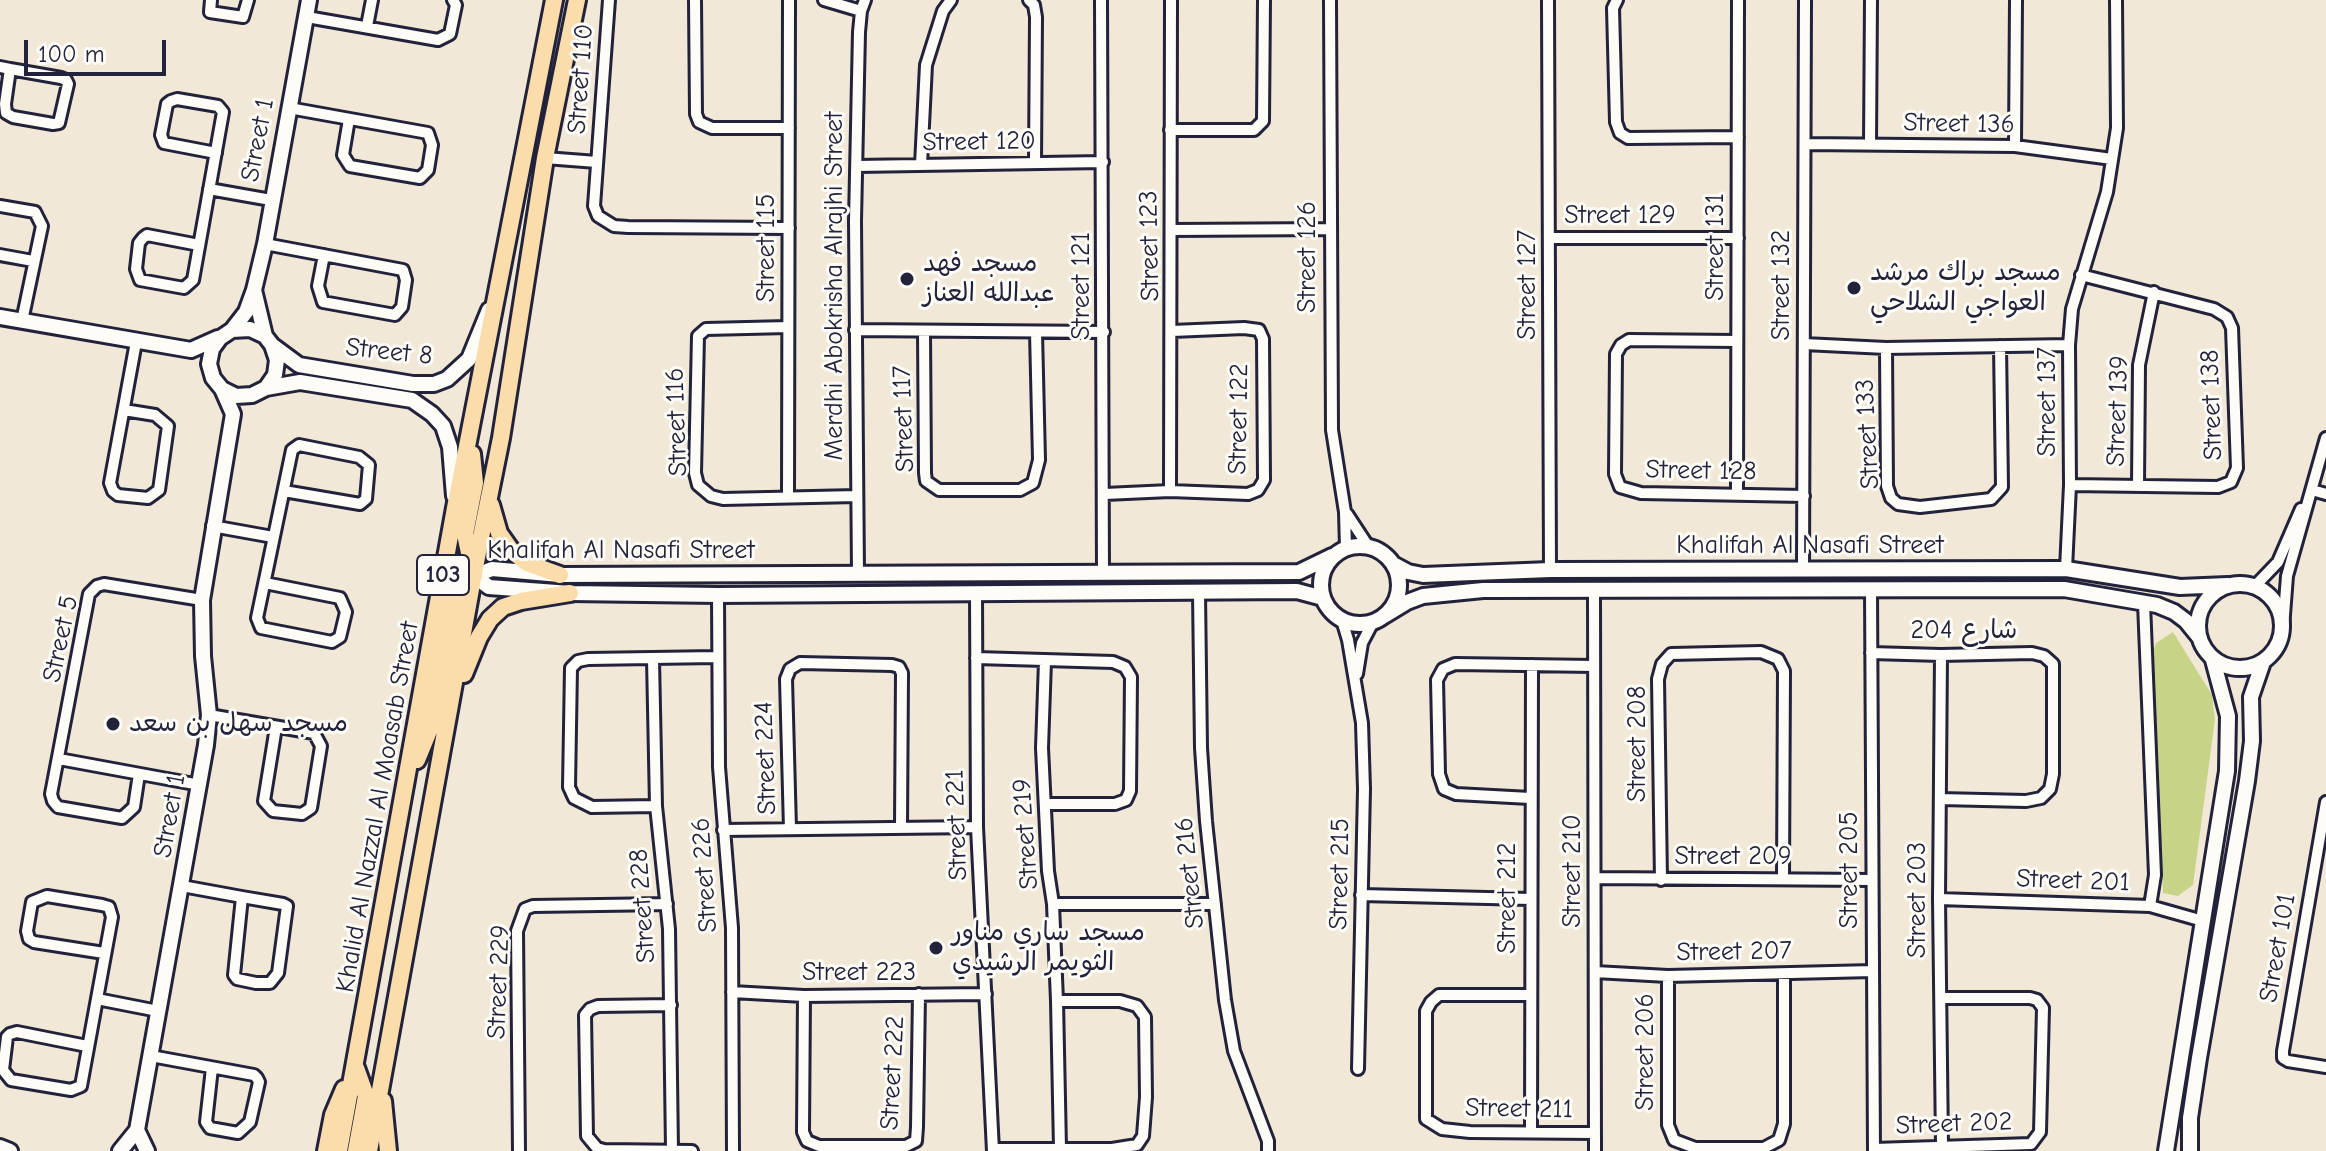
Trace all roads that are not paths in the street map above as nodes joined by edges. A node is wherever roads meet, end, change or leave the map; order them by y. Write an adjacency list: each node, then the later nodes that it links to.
1 (211, 0): 2 (street)
2 (248, 0)
3 (309, 0): 27 (street, Street 1)
4 (372, 0): 28 (street)
5 (453, 0): 28 (street)
6 (554, 0): 60 (main road, Khalid Al Nazzal Al Moasab Street / 103)
7 (577, 0): 39 (main road, Khalid Al Nazzal Al Moasab Street / 103)
8 (609, 0): 41 (street, Street 110)
9 (695, 0): 32 (street)
10 (789, 0): 32 (street, Street 115)
11 (824, 0): 26 (street)
12 (865, 0): 26 (street, Merdhi Abokrisha Alrajhi Street)
13 (951, 0): 44 (street)
14 (1029, 0): 43 (street)
15 (1101, 0): 42 (street, Street 121)
16 (1171, 0): 33 (street, Street 123)
17 (1264, 0): 33 (street)
18 (1330, 0): 50 (street, Street 126)
19 (1548, 0): 52 (street, Street 127)
20 (1617, 0): 34 (street)
21 (1738, 0): 34 (street, Street 131)
22 (1805, 0): 35 (street, Street 132)
23 (1871, 0): 36 (street)
24 (2016, 0): 37 (street)
25 (2116, 0): 40 (street, Street 137)
26 (861, 11): 45 (street, Merdhi Abokrisha Alrajhi Street)
27 (307, 17): 28 (street); 30 (street, Street 1)
28 (367, 26)
29 (5, 68): 29 (street)
30 (289, 108): 31 (street); 47 (street, Street 1)
31 (349, 119): 31 (street)
32 (789, 128): 49 (street, Street 115)
33 (1170, 130): 51 (street, Street 123)
34 (1738, 137): 53 (street, Street 131)
35 (1805, 144): 36 (street, Street 136); 75 (street, Street 132)
36 (1870, 145): 37 (street, Street 136)
37 (2015, 146): 40 (street, Street 136)
38 (216, 153): 38 (street); 46 (street)
39 (545, 158): 41 (street, Street 110); 92 (main road, Khalid Al Nazzal Al Moasab Street / 103)
40 (2112, 159): 59 (street, Street 137)
41 (597, 162): 49 (street, Street 110)
42 (1103, 162): 43 (street, Street 120); 70 (street, Street 121)
43 (1035, 163): 44 (street, Street 120)
44 (921, 165): 45 (street, Street 120)
45 (857, 166): 66 (street, Merdhi Abokrisha Alrajhi Street)
46 (209, 189): 47 (street); 55 (street)
47 (271, 200): 54 (street, Street 1)
48 (0, 206): 58 (street)
49 (789, 228): 65 (street, Street 115)
50 (1330, 229): 51 (street); 100 (street, Street 126)
51 (1172, 230): 67 (street, Street 123)
52 (1550, 238): 53 (street, Street 129); 108 (street, Street 127)
53 (1738, 238): 73 (street, Street 131)
54 (265, 244): 57 (street); 61 (street, Street 1)
55 (199, 245): 55 (street)
56 (0, 255): 58 (street)
57 (324, 255): 57 (street)
58 (33, 261): 64 (street)
59 (2081, 275): 62 (street, Street 138); 76 (street, Street 137)
60 (498, 287): 72 (street, Street 8); 85 (main road, Khalid Al Nazzal Al Moasab Street / 103)
61 (254, 290): 71 (street, Street 1); 72 (street, Street 1)
62 (2154, 292): 88 (street, Street 139); 88 (street, Street 138)
63 (0, 317): 64 (street)
64 (22, 321): 74 (street)
65 (788, 327): 98 (street, Street 115); 98 (street, Street 116)
66 (855, 330): 68 (street); 96 (street, Merdhi Abokrisha Alrajhi Street)
67 (1172, 331): 91 (street, Street 123); 91 (street, Street 122)
68 (924, 332): 69 (street); 69 (street, Street 117)
69 (1036, 332): 70 (street)
70 (1104, 332): 94 (street, Street 121)
71 (226, 334): 72 (street); 79 (street); 80 (street)
72 (269, 341): 81 (street)
73 (1737, 341): 93 (street, Street 131); 93 (street, Street 128)
74 (136, 342): 79 (street); 83 (street)
75 (1804, 344): 78 (street); 97 (street, Street 132)
76 (2069, 345): 77 (street); 87 (street, Street 137)
77 (2000, 346): 78 (street); 78 (street, Street 133)
78 (1886, 348)
79 (191, 350): 80 (street)
80 (218, 384): 82 (street); 84 (street)
81 (266, 388): 82 (street); 99 (street, Street 8)
82 (252, 395): 84 (street)
83 (124, 410): 83 (street)
84 (233, 414): 101 (street, Street 1)
85 (471, 428): 99 (main road, Khalid Al Nazzal Al Moasab Street / 103); 115 (main road)
86 (2326, 438): 89 (street)
87 (2070, 485): 88 (street, Street 138); 107 (street, Street 137)
88 (2138, 486)
89 (2312, 490): 95 (street); 118 (street); 132 (street)
90 (284, 491): 90 (street); 102 (street)
91 (1170, 491): 94 (street, Street 122)
92 (490, 492): 114 (main road); 115 (main road, Khalid Al Nazzal Al Moasab Street / 103)
93 (1737, 493): 97 (street, Street 128)
94 (1105, 494): 113 (street, Street 121)
95 (2326, 494)
96 (857, 496): 98 (street, Street 116); 112 (street, Merdhi Abokrisha Alrajhi Street)
97 (1804, 496): 110 (street, Street 132)
98 (788, 497)
99 (455, 508): 150 (main road, Khalid Al Nazzal Al Moasab Street / 103)
100 (1345, 512): 103 (street, Street 126); 104 (street, Street 126)
101 (212, 526): 102 (street); 128 (street, Street 1)
102 (273, 537): 116 (street)
103 (1368, 546): 104 (street); 106 (street)
104 (1346, 548): 105 (street)
105 (1332, 556): 113 (street, Khalifah Al Nasafi Street); 127 (street)
106 (1393, 564): 108 (street, Khalifah Al Nasafi Street); 130 (street)
107 (2066, 569): 111 (street, Khalifah Al Nasafi Street); 117 (street, Khalifah Al Nasafi Street)
108 (1550, 570): 109 (street, Khalifah Al Nasafi Street)
109 (1695, 570): 110 (street, Khalifah Al Nasafi Street); 122 (street)
110 (1803, 570): 111 (street, Khalifah Al Nasafi Street)
111 (2001, 570): 120 (street)
112 (858, 573): 113 (street, Khalifah Al Nasafi Street); 114 (street, Khalifah Al Nasafi Street)
113 (1103, 573)
114 (560, 575): 115 (street, Khalifah Al Nasafi Street)
115 (474, 576): 123 (street, Khalifah Al Nasafi Street); 145 (main road, Khalid Al Nazzal Al Moasab Street / 103); 150 (main road)
116 (265, 583): 116 (street)
117 (2228, 585): 118 (street); 133 (street)
118 (2255, 586): 132 (street)
119 (1871, 589): 120 (street, Khalifah Al Nasafi Street); 122 (street, Khalifah Al Nasafi Street); 134 (street, Street 205)
120 (2001, 589): 129 (street, Khalifah Al Nasafi Street)
121 (1594, 590): 122 (street, Khalifah Al Nasafi Street); 130 (street, Khalifah Al Nasafi Street); 143 (street, Street 210)
122 (1695, 590)
123 (570, 593): 126 (street, Khalifah Al Nasafi Street); 145 (main road)
124 (1199, 593): 125 (street, Khalifah Al Nasafi Street); 127 (street, Khalifah Al Nasafi Street); 172 (street, Street 216)
125 (976, 594): 126 (street, Khalifah Al Nasafi Street); 137 (street, Street 221)
126 (718, 595): 136 (street, Street 226)
127 (1323, 598): 131 (street)
128 (202, 600): 146 (street, Street 1); 148 (street, Street 5)
129 (2144, 603): 133 (street, Khalifah Al Nasafi Street); 173 (street)
130 (1378, 619): 131 (street); 144 (street, Street 215)
131 (1342, 620): 144 (street, Street 215)
132 (2283, 628): 141 (street)
133 (2199, 637): 139 (street)
134 (1871, 653): 135 (street, شارع 204); 164 (street, Street 205)
135 (1941, 655): 153 (street, Street 203); 153 (street, شارع 204)
136 (716, 657): 138 (street); 160 (street, Street 226)
137 (976, 658): 140 (street); 158 (street, Street 221)
138 (653, 659): 156 (street, Street 228); 156 (street)
139 (2213, 660): 141 (street); 174 (street)
140 (1045, 661): 155 (street, Street 219); 155 (street)
141 (2263, 662): 191 (street)
142 (1532, 665): 143 (street); 152 (street, Street 212); 152 (street)
143 (1594, 666): 161 (street, Street 210)
144 (1356, 680): 166 (street, Street 215)
145 (451, 709): 200 (main road, Khalid Al Nazzal Al Moasab Street / 103)
146 (209, 715): 147 (street); 151 (street, Street 1)
147 (276, 727): 147 (street)
148 (59, 759): 149 (street); 149 (street, Street 5)
149 (139, 774): 151 (street)
150 (407, 780): 196 (main road, Khalid Al Nazzal Al Moasab Street / 103)
151 (200, 785): 165 (street, Street 1)
152 (1530, 798): 168 (street, Street 212)
153 (1940, 799): 169 (street, Street 203)
154 (2326, 802): 197 (street, Street 101)
155 (1046, 804): 171 (street, Street 219)
156 (656, 806): 170 (street, Street 228)
157 (901, 826): 158 (street); 159 (street); 159 (street, Street 224)
158 (977, 827): 182 (street, Street 221)
159 (790, 829): 160 (street)
160 (723, 830): 180 (street, Street 226)
161 (1596, 878): 163 (street, Street 209); 177 (street, Street 210)
162 (1783, 879): 163 (street, Street 209); 163 (street, Street 208); 164 (street, Street 209)
163 (1661, 880)
164 (1871, 880): 176 (street, Street 205)
165 (182, 886): 167 (street); 189 (street, Street 1)
166 (1361, 895): 168 (street); 199 (street, Street 215)
167 (242, 897): 167 (street)
168 (1530, 899): 183 (street, Street 212)
169 (1939, 899): 173 (street, Street 201); 185 (street, Street 203)
170 (667, 904): 188 (street, Street 228); 220 (street, Street 229)
171 (1053, 904): 172 (street); 187 (street, Street 219)
172 (1215, 904): 205 (street, Street 216)
173 (2150, 906): 174 (street, Street 201)
174 (2203, 921): 190 (street)
175 (104, 953): 175 (street); 186 (street)
176 (1873, 971): 178 (street, Street 207); 210 (street, Street 205)
177 (1595, 972): 179 (street, Street 207); 203 (street, Street 210)
178 (1784, 974): 179 (street, Street 207); 179 (street, Street 206)
179 (1668, 976)
180 (732, 992): 184 (street, Street 223); 222 (street, Street 226)
181 (919, 994): 182 (street, Street 223); 184 (street, Street 223); 184 (street, Street 222)
182 (986, 994): 209 (street, Street 221)
183 (1530, 995): 202 (street, Street 212); 202 (street, Street 211)
184 (804, 996)
185 (1941, 998): 204 (street, Street 203); 204 (street, Street 202)
186 (97, 999): 189 (street); 192 (street)
187 (1057, 1001): 207 (street, Street 219); 207 (street)
188 (671, 1005): 208 (street, Street 228); 208 (street)
189 (158, 1011): 194 (street, Street 1)
190 (2184, 1034): 191 (street); 193 (street)
191 (2202, 1039): 195 (street)
192 (87, 1046): 192 (street)
193 (2181, 1055): 195 (street); 225 (street)
194 (151, 1056): 198 (street); 201 (street, Street 1)
195 (2199, 1058): 226 (street)
196 (356, 1066): 215 (main road); 216 (main road, Khalid Al Nazzal Al Moasab Street / 103); 217 (main road)
197 (2326, 1067)
198 (212, 1068): 198 (street)
199 (1358, 1069)
200 (382, 1087): 218 (main road, Khalid Al Nazzal Al Moasab Street / 103); 219 (main road)
201 (137, 1130): 212 (street, Street 1); 214 (street)
202 (1531, 1132): 203 (street, Street 211)
203 (1595, 1133): 224 (street, Street 210)
204 (1942, 1145): 210 (street, Street 202)
205 (1268, 1146): 223 (street, Street 216)
206 (0, 1147): 211 (street)
207 (1060, 1148): 209 (street)
208 (672, 1150): 221 (street)
209 (993, 1150)
210 (1874, 1150)
211 (10, 1151)
212 (122, 1151): 213 (street)
213 (136, 1151)
214 (147, 1151)
215 (326, 1151)
216 (339, 1151)
217 (356, 1151)
218 (369, 1151)
219 (388, 1151)
220 (519, 1151)
221 (692, 1151)
222 (733, 1151)
223 (1280, 1151)
224 (1595, 1151)
225 (2166, 1151)
226 (2190, 1151)

